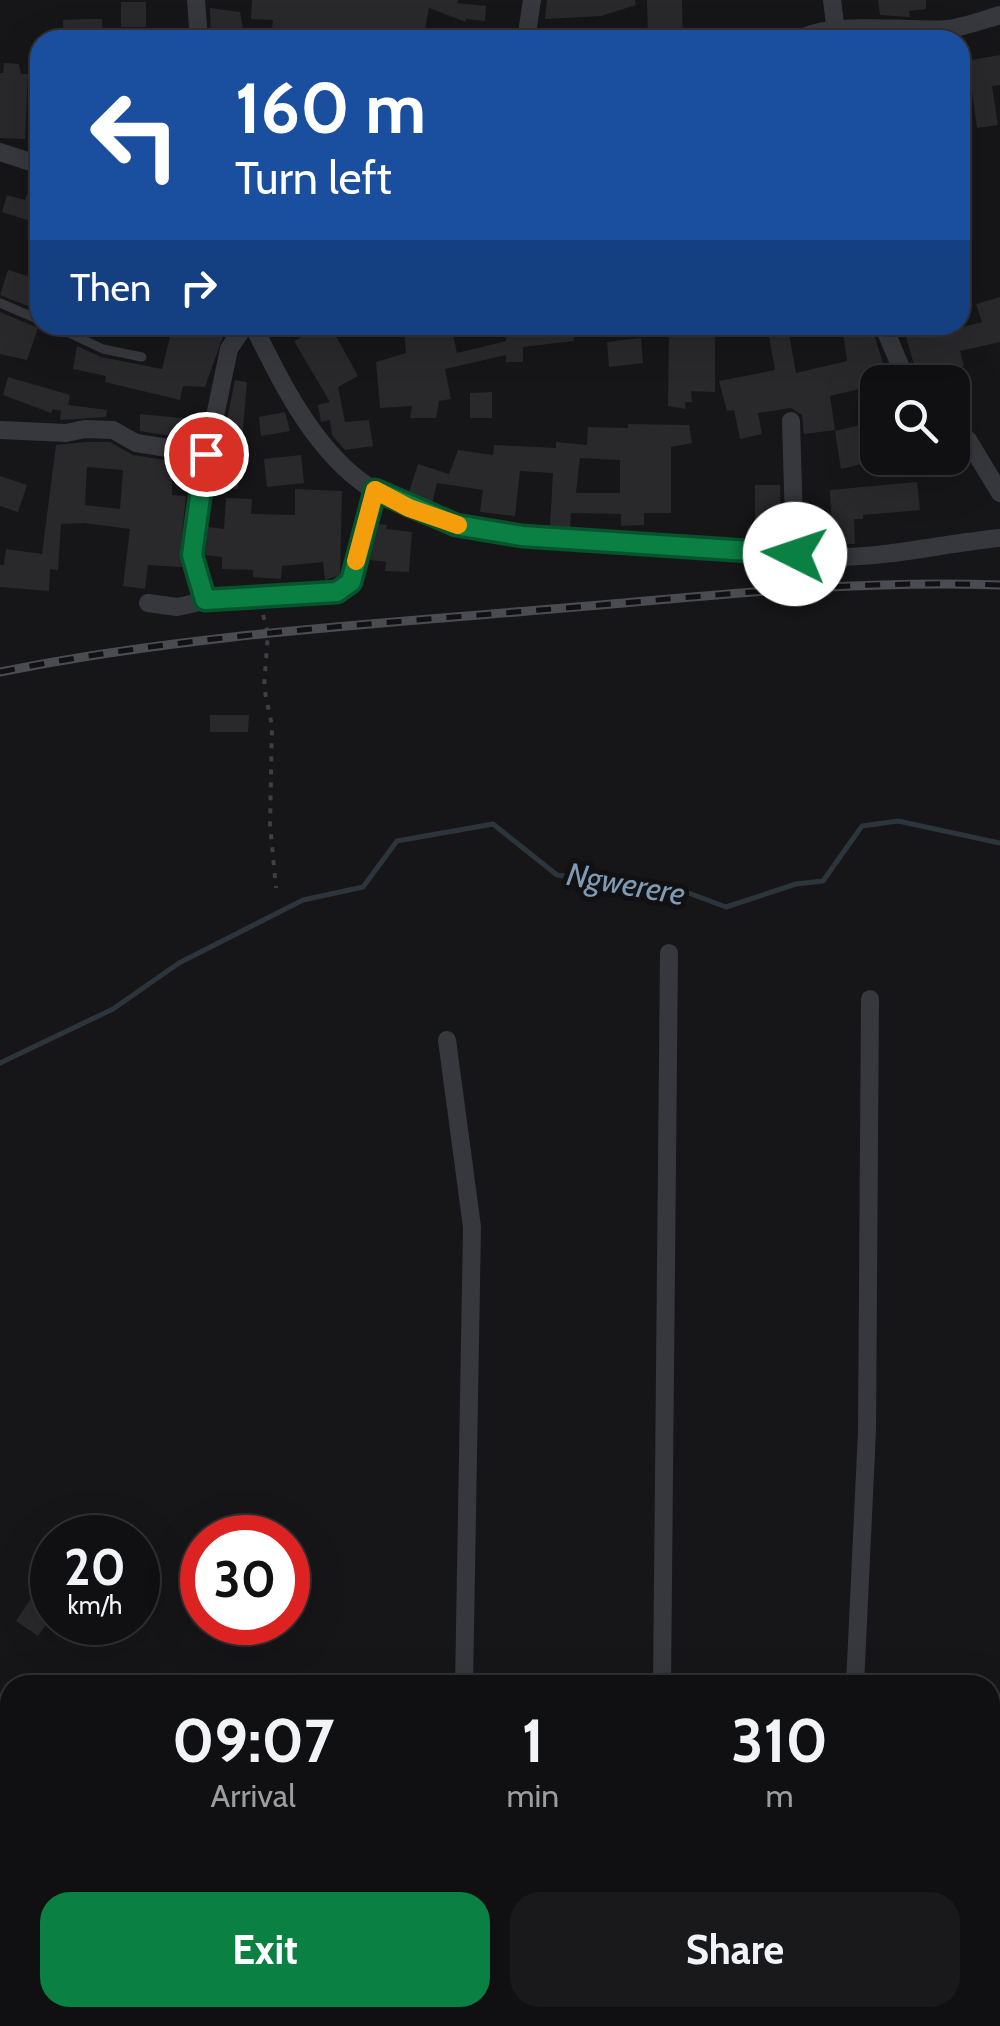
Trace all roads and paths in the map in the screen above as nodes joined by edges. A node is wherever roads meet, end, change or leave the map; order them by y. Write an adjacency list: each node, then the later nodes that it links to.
1 (196, 0): 5 (street)
2 (532, 0): 6 (street)
3 (832, 0): 7 (street)
4 (1000, 15): 8 (street)
5 (198, 30)
6 (528, 30)
7 (836, 30)
8 (913, 30)
9 (0, 152): 10 (street)
10 (30, 162)
11 (0, 303): 12 (lane)
12 (30, 316)
13 (74, 335): 17 (lane)
14 (238, 335): 22 (street)
15 (257, 335): 23 (street)
16 (887, 335): 18 (street)
17 (142, 356)
18 (900, 365)
19 (791, 421): 26 (street)
20 (0, 430): 22 (street)
21 (970, 443): 24 (street)
22 (206, 454): 27 (street)
23 (375, 490): 26 (street); 27 (street)
24 (1000, 493)
25 (1000, 538): 26 (street)
26 (795, 554)
27 (205, 600): 28 (street)
28 (148, 603)
29 (268, 633): 30 (path)
30 (276, 888)
31 (668, 953): 35 (street)
32 (870, 999): 36 (street)
33 (446, 1040): 34 (street)
34 (464, 1675)
35 (662, 1675)
36 (855, 1675)

